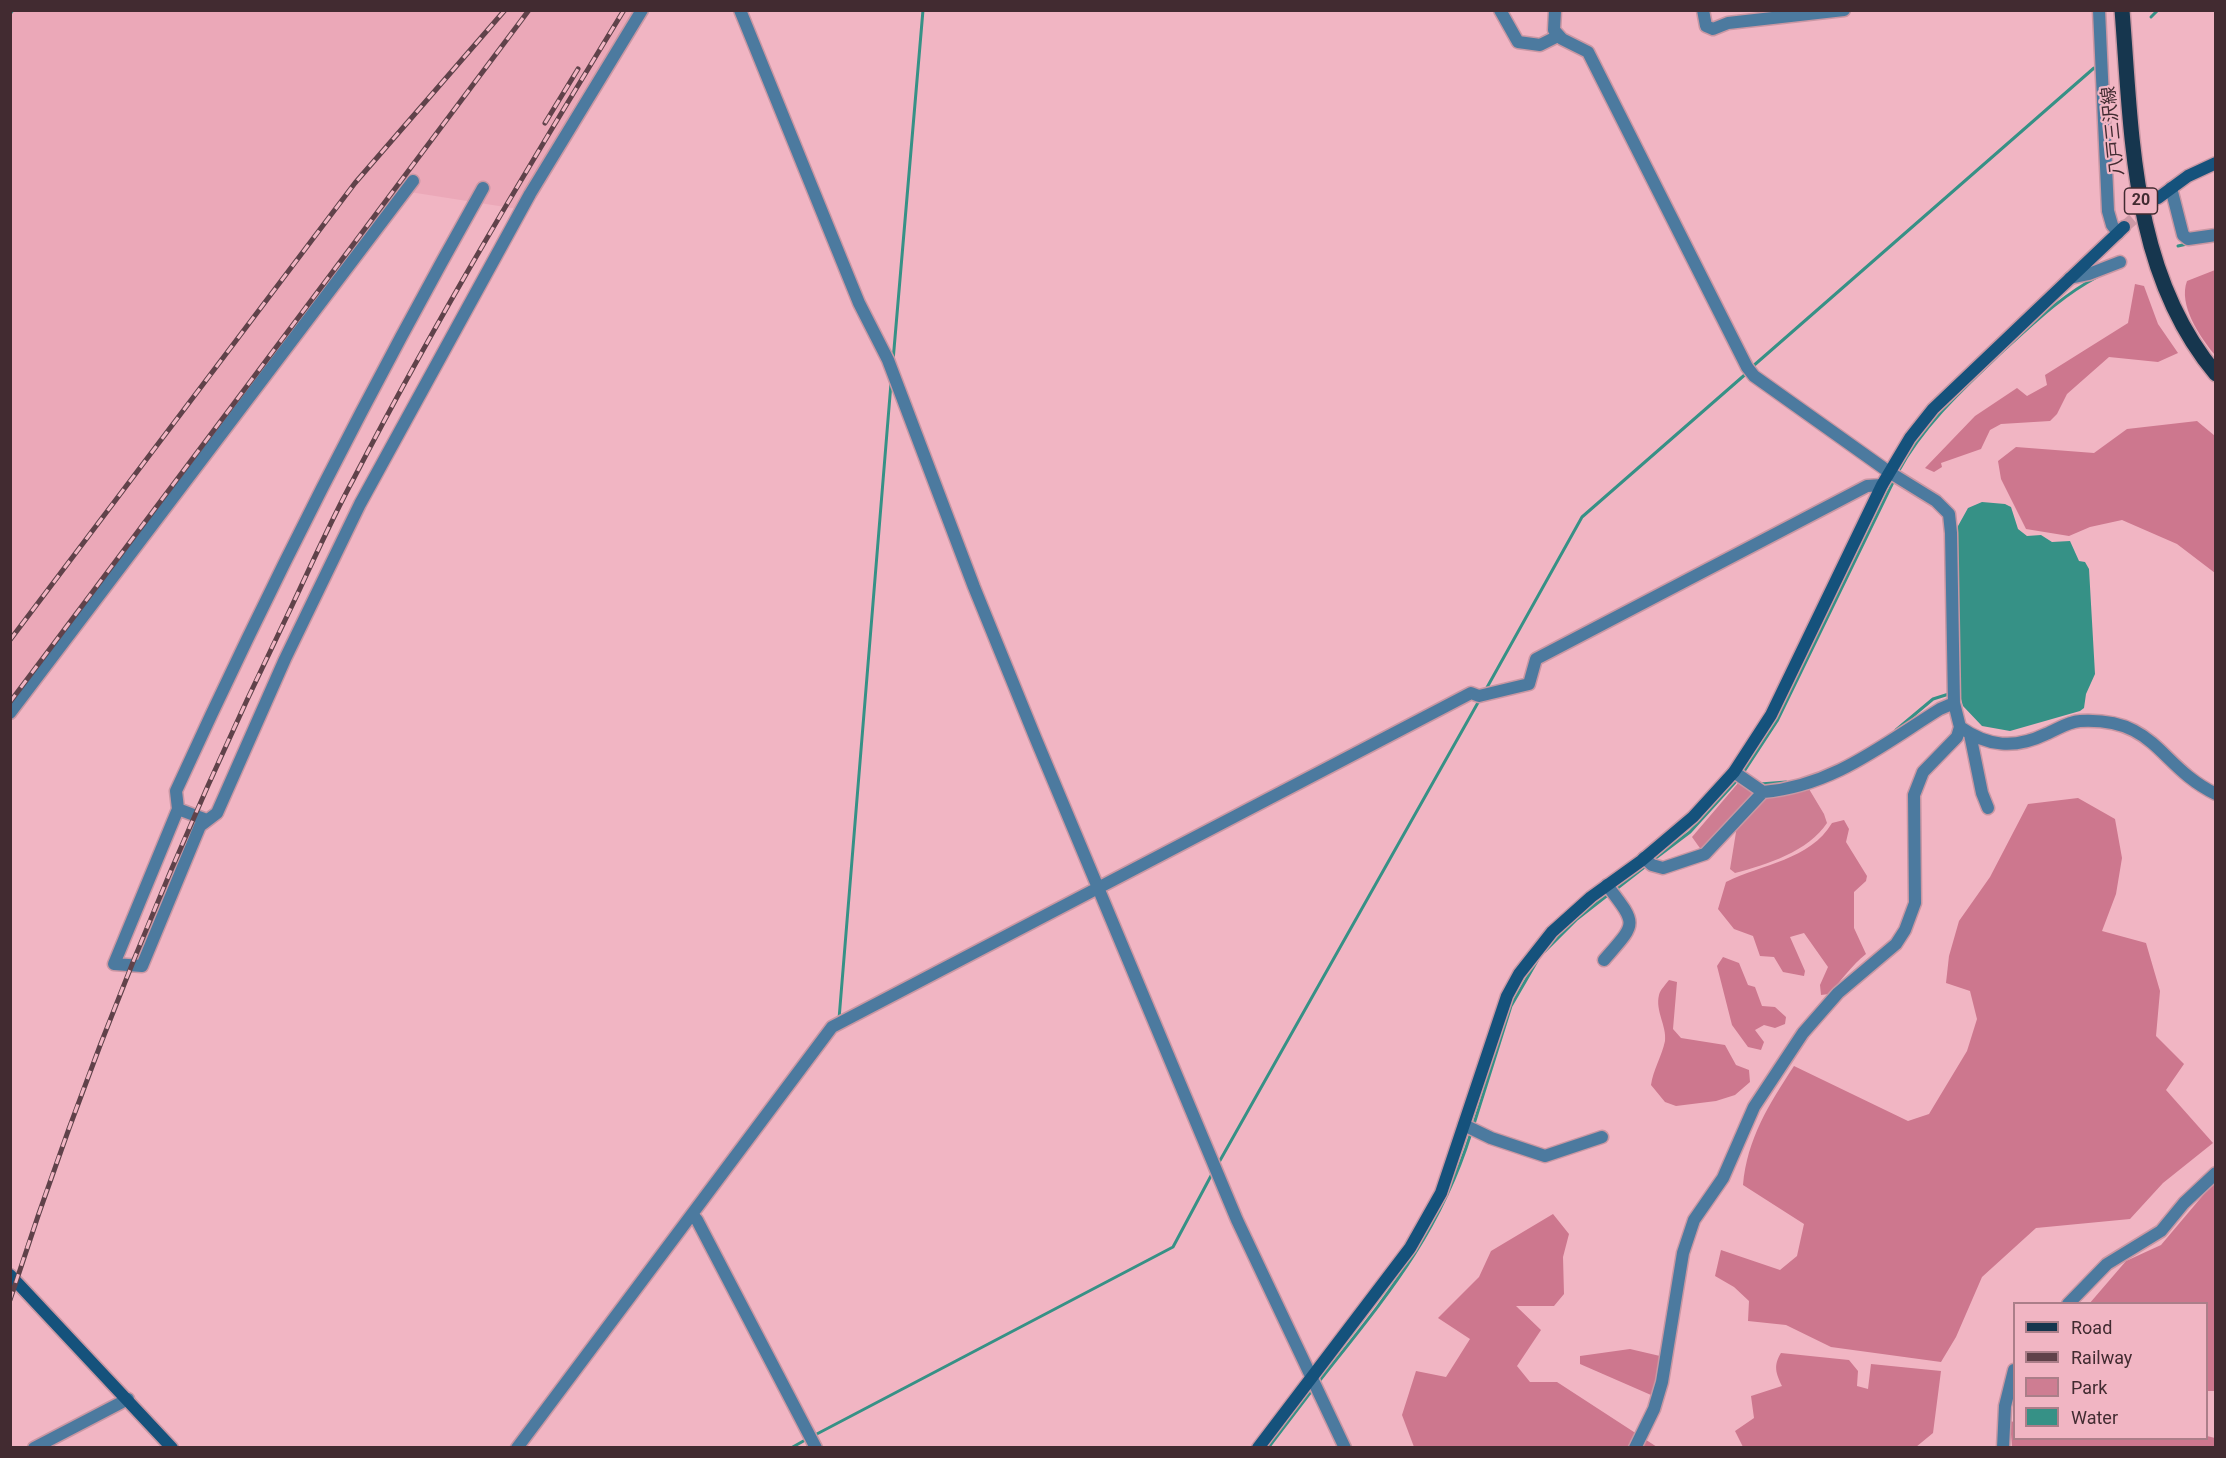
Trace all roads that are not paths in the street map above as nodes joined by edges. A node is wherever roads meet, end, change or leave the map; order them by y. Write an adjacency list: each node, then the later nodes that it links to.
1 (642, 10): 29 (street)
2 (740, 10): 32 (street)
3 (1500, 10): 9 (street)
4 (1555, 10): 9 (street)
5 (1703, 10): 6 (street)
6 (1844, 10)
7 (2100, 10): 17 (street)
8 (2122, 10): 18 (main road, 八戸三沢線 / 20)
9 (1558, 36): 19 (street)
10 (2216, 163): 13 (street)
11 (413, 181): 22 (street)
12 (483, 188): 28 (street)
13 (2171, 188): 14 (street); 15 (street)
14 (2157, 198)
15 (2216, 235)
16 (2120, 262): 17 (street)
17 (2070, 278): 19 (street)
18 (2216, 374)
19 (1889, 472): 20 (street); 21 (street)
20 (1882, 485): 24 (street); 32 (street)
21 (1954, 703): 23 (street); 25 (street)
22 (10, 713)
23 (1965, 731): 26 (street); 27 (street); 49 (street)
24 (1734, 772): 25 (street); 30 (street)
25 (1763, 792): 30 (street)
26 (2216, 794)
27 (1988, 808)
28 (178, 809): 29 (street); 29 (street)
29 (207, 820)
30 (1644, 858): 31 (street)
31 (1607, 885): 33 (street); 34 (street)
32 (1098, 886): 37 (street); 41 (street)
33 (1604, 960)
34 (1464, 1125): 35 (street); 41 (street)
35 (1602, 1137)
36 (2216, 1173): 39 (street)
37 (692, 1214): 45 (street); 46 (street)
38 (10, 1275): 42 (street)
39 (2070, 1302)
40 (2013, 1374): 50 (street)
41 (1310, 1379): 47 (street); 48 (street)
42 (128, 1399): 43 (street); 44 (street)
43 (34, 1448)
44 (172, 1448)
45 (517, 1448)
46 (816, 1448)
47 (1258, 1448)
48 (1345, 1448)
49 (1635, 1448)
50 (2003, 1448)

